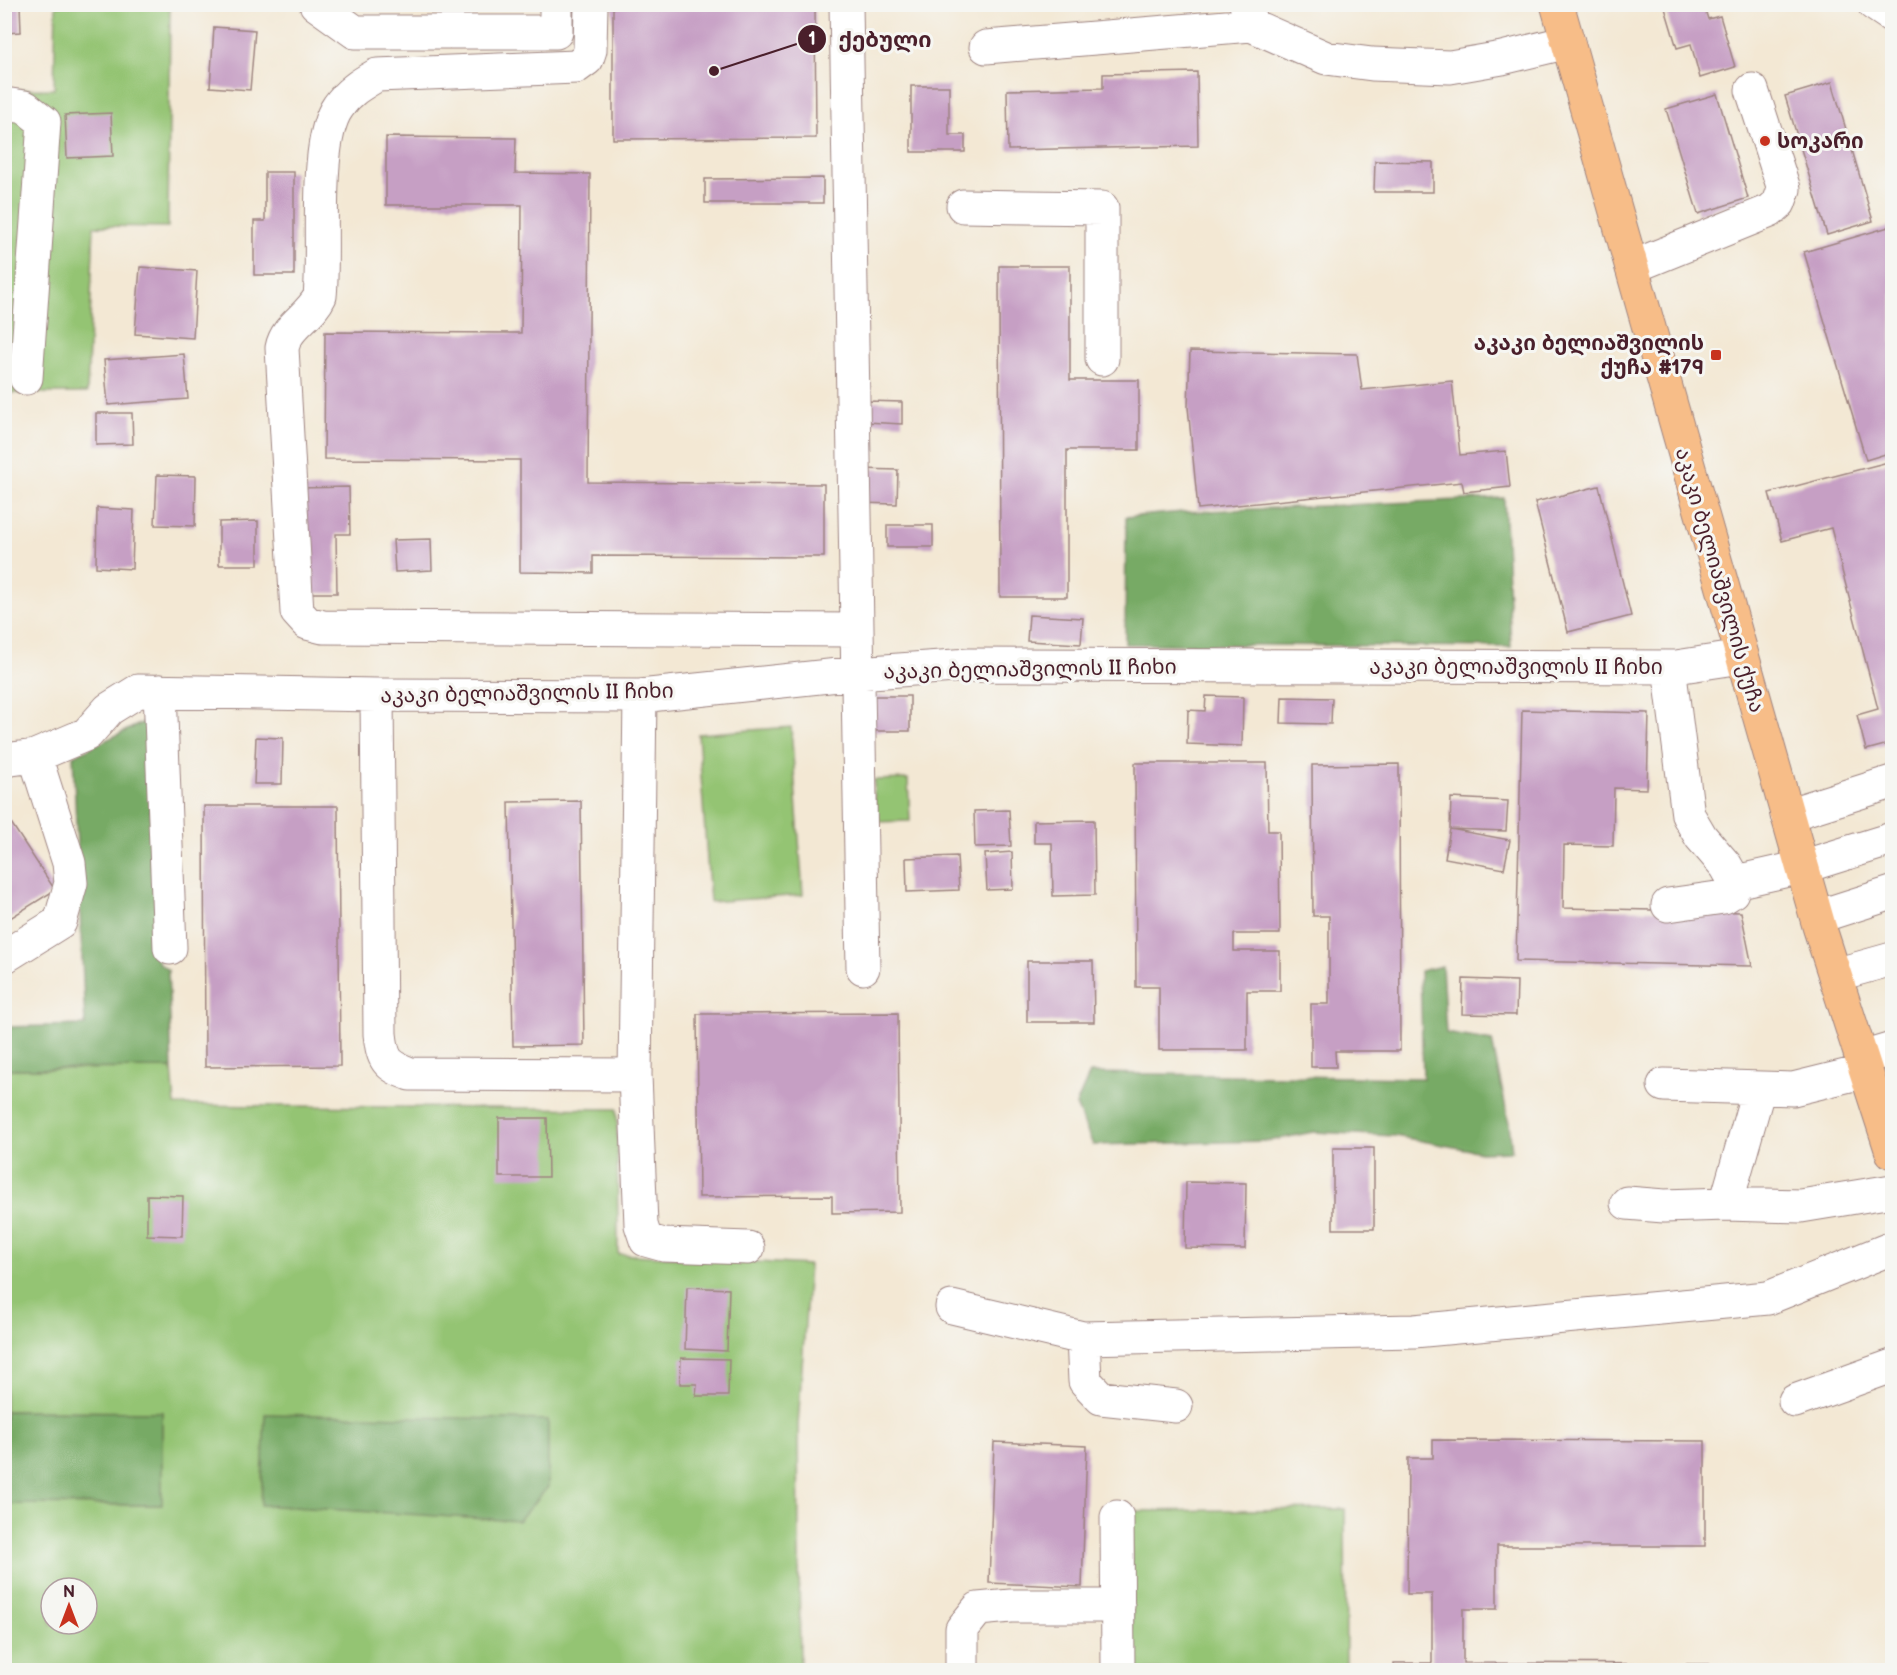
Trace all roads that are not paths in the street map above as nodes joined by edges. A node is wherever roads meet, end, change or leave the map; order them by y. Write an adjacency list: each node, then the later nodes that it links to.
1 (316, 4): 2 (street)
2 (556, 4)
3 (591, 4): 17 (street)
4 (846, 4): 17 (street)
5 (1557, 4): 9 (main road, აკაკი ბელიაშვილის ქუჩა)
6 (1874, 4): 8 (street)
7 (1248, 15): 9 (street); 10 (street)
8 (1893, 16)
9 (1568, 42): 14 (main road, აკაკი ბელიაშვილის ქუჩა)
10 (986, 47)
11 (1752, 90): 14 (street)
12 (4, 104): 16 (street)
13 (963, 206): 15 (street)
14 (1632, 267): 18 (main road, აკაკი ბელიაშვილის ქუჩა)
15 (1102, 359)
16 (26, 378)
17 (856, 630): 20 (street)
18 (1742, 657): 19 (street, აკაკი ბელიაშვილის II ჩიხი); 26 (main road, აკაკი ბელიაშვილის ქუჩა)
19 (1669, 667): 20 (street, აკაკი ბელიაშვილის II ჩიხი); 29 (street)
20 (857, 673): 23 (street, აკაკი ბელიაშვილის II ჩიხი); 36 (street)
21 (149, 691): 22 (street, აკაკი ბელიაშვილის II ჩიხი); 24 (street); 33 (street)
22 (377, 695): 23 (street, აკაკი ბელიაშვილის II ჩიხი); 40 (street)
23 (639, 696): 40 (street)
24 (20, 758): 34 (street)
25 (1893, 782): 26 (street)
26 (1787, 815): 28 (main road, აკაკი ბელიაშვილის ქუჩა)
27 (1893, 839): 28 (street)
28 (1802, 867): 29 (street); 32 (main road, აკაკი ბელიაშვილის ქუჩა)
29 (1735, 882): 31 (street)
30 (1893, 893): 32 (street)
31 (1668, 905)
32 (1817, 917): 37 (main road, აკაკი ბელიაშვილის ქუჩა)
33 (170, 948)
34 (4, 957)
35 (1893, 959): 37 (street)
36 (863, 968)
37 (1835, 975): 39 (main road, აკაკი ბელიაშვილის ქუჩა)
38 (1893, 1049): 39 (street)
39 (1864, 1064): 42 (street); 43 (main road, აკაკი ბელიაშვილის ქუჩა)
40 (635, 1075): 47 (street)
41 (1664, 1085): 42 (street)
42 (1759, 1088): 46 (street)
43 (1893, 1152)
44 (1893, 1191): 46 (street)
45 (1627, 1203): 46 (street)
46 (1726, 1204)
47 (748, 1248)
48 (1893, 1248): 50 (street)
49 (952, 1307): 50 (street)
50 (1083, 1338): 53 (street)
51 (1893, 1366): 52 (street)
52 (1795, 1401)
53 (1176, 1406)
54 (1117, 1517): 55 (street)
55 (1118, 1606): 56 (street); 57 (street)
56 (962, 1671)
57 (1118, 1671)

